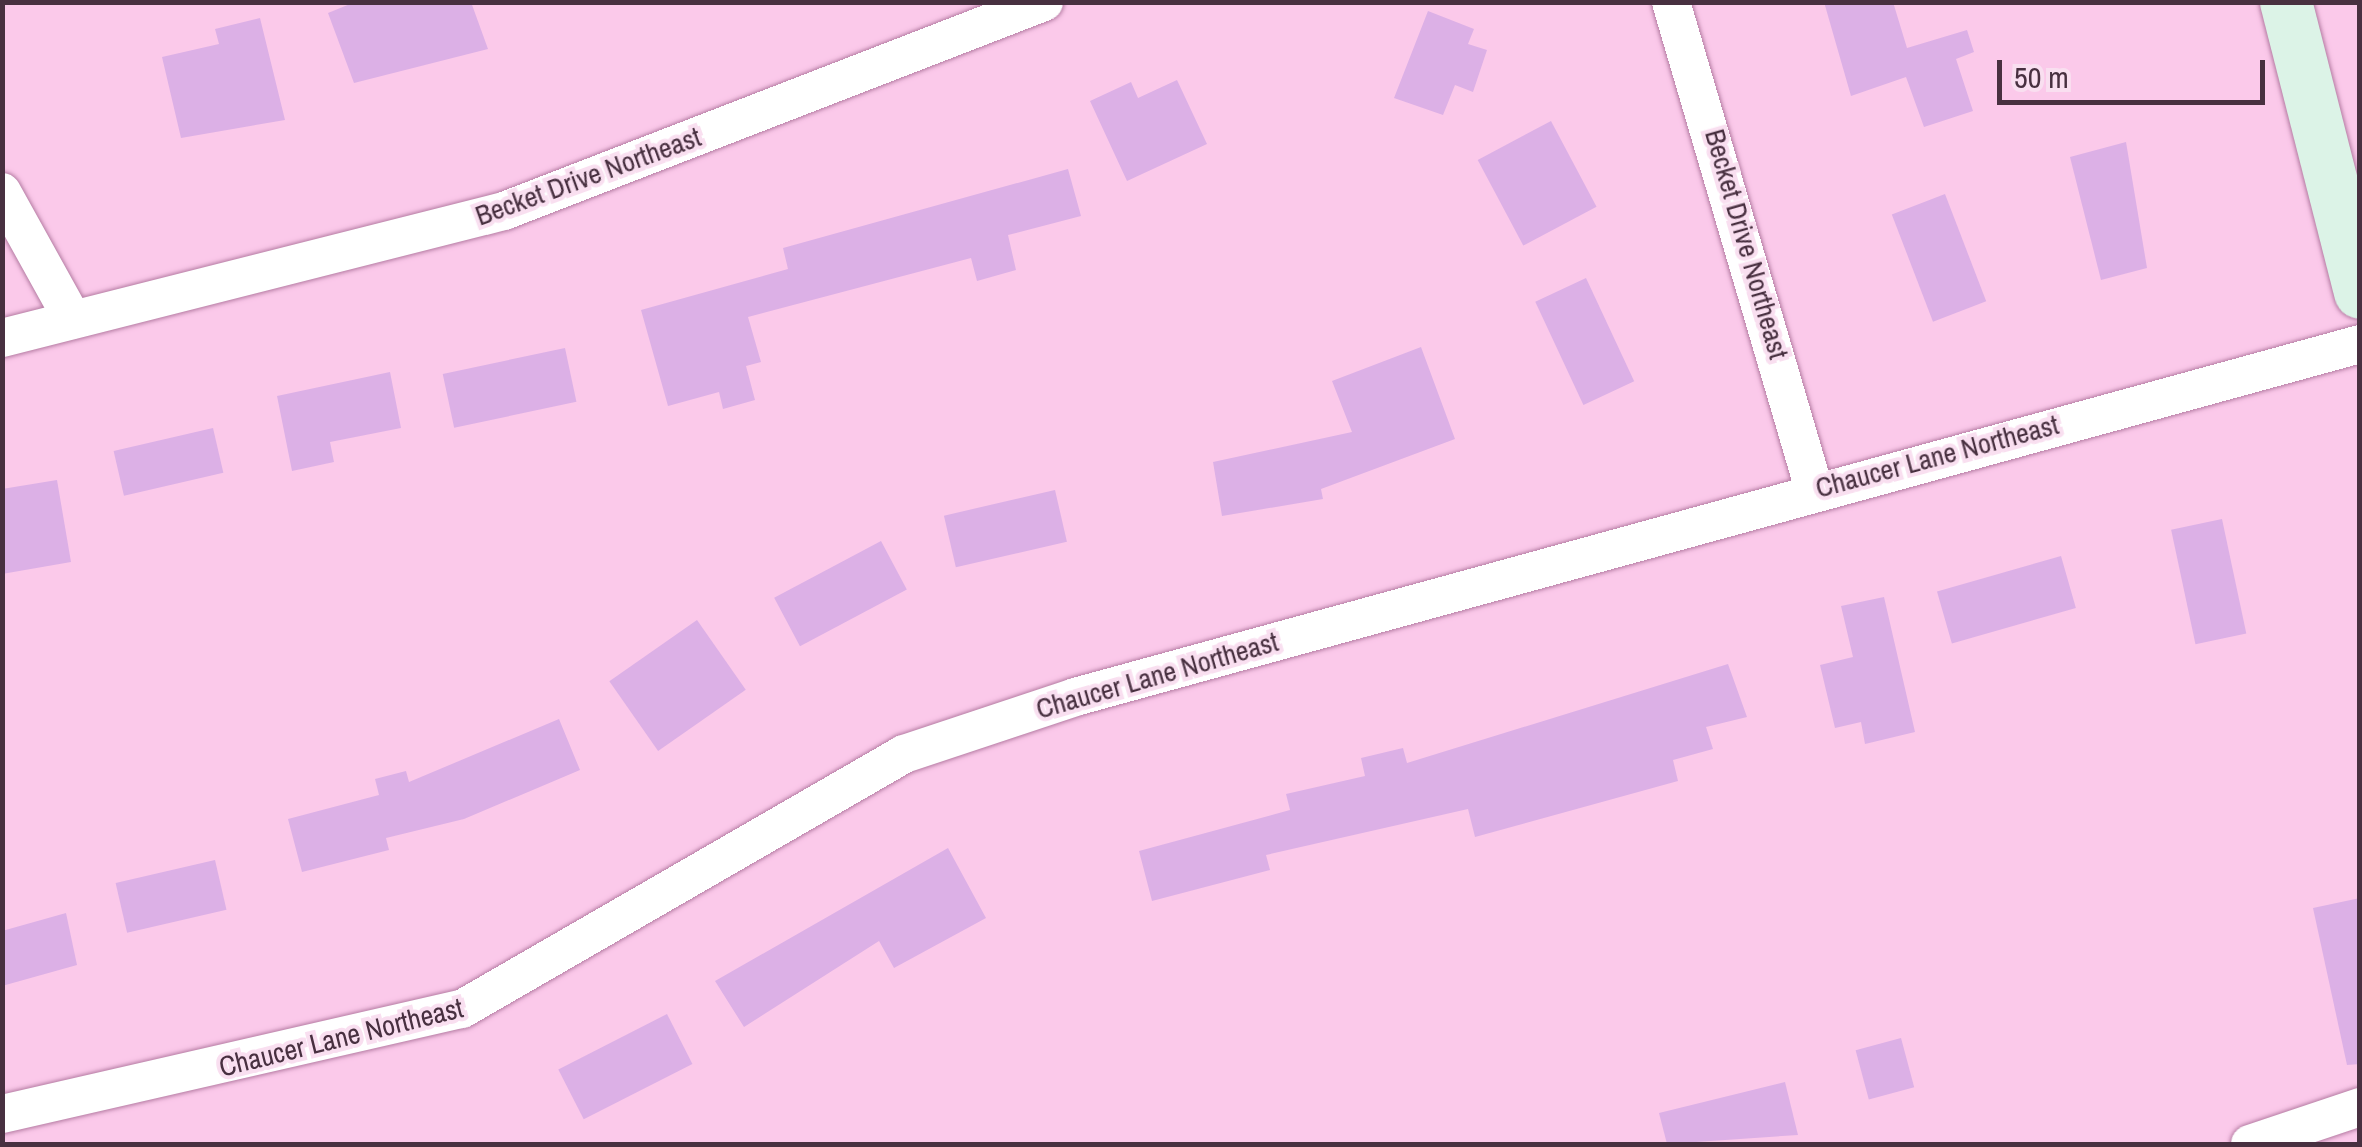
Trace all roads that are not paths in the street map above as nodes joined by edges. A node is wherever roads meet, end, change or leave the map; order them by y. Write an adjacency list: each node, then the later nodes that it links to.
1 (1044, 2): 6 (street, Becket Drive Northeast)
2 (1671, 2): 9 (street, Becket Drive Northeast)
3 (2286, 2): 5 (main road)
4 (2, 192): 6 (street)
5 (2360, 293)
6 (73, 320): 7 (street, Becket Drive Northeast)
7 (2, 338)
8 (2360, 344): 9 (street, Chaucer Lane Northeast)
9 (1814, 488): 11 (street, Chaucer Lane Northeast)
10 (2360, 1107): 12 (street)
11 (2, 1114)
12 (2250, 1144)

